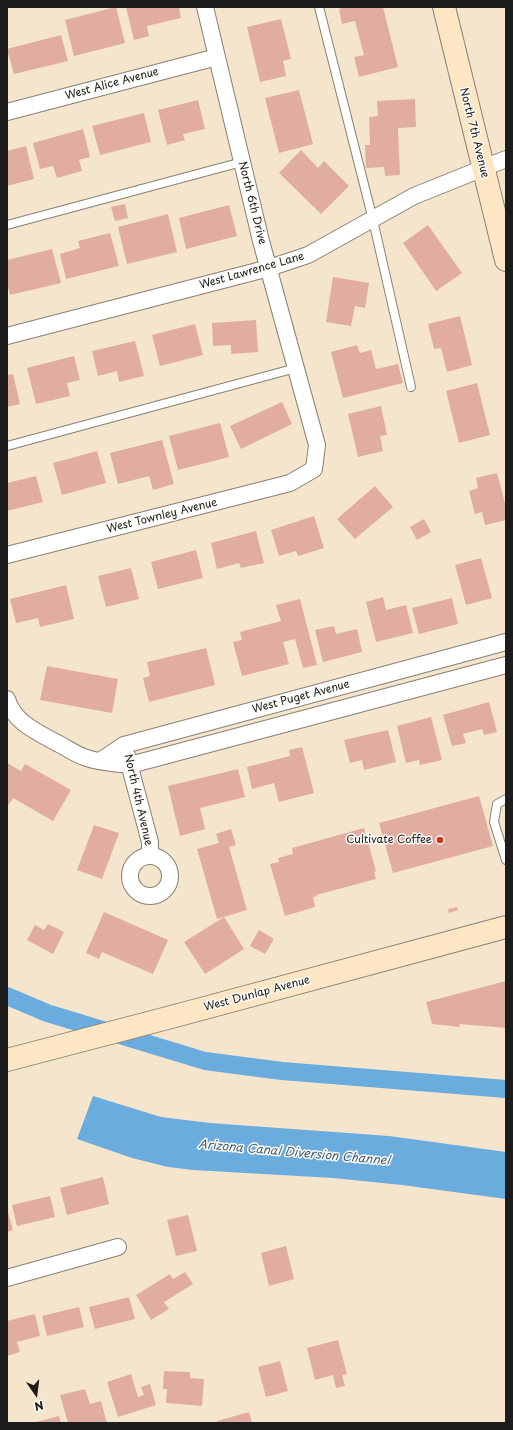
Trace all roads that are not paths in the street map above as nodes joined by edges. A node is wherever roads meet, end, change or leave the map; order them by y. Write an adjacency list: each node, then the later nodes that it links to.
1 (205, 7): 4 (street, North 6th Drive)
2 (319, 7): 9 (lane)
3 (444, 7): 8 (main road, North 7th Avenue)
4 (217, 56): 5 (street, West Alice Avenue); 7 (street, North 6th Drive)
5 (7, 112)
6 (506, 159): 8 (street, West Lawrence Lane)
7 (242, 162): 10 (lane); 12 (street, North 6th Drive)
8 (483, 168): 9 (street, West Lawrence Lane); 11 (main road, North 7th Avenue)
9 (373, 220): 12 (street, West Lawrence Lane); 15 (lane)
10 (7, 225)
11 (506, 260)
12 (269, 268): 13 (street, West Lawrence Lane); 14 (street, North 6th Drive)
13 (7, 336)
14 (296, 368): 16 (lane); 17 (street, North 6th Drive)
15 (411, 387)
16 (7, 446)
17 (314, 469): 18 (street, West Townley Avenue)
18 (7, 556)
19 (506, 642): 22 (street, West Puget Avenue)
20 (506, 665): 23 (street, West Puget Avenue)
21 (7, 699): 25 (street, West Puget Avenue)
22 (270, 706): 23 (street); 24 (street, West Puget Avenue)
23 (275, 727): 26 (street, West Puget Avenue)
24 (124, 745): 25 (street, West Puget Avenue); 26 (street, North 4th Avenue)
25 (100, 761): 26 (street, West Puget Avenue)
26 (130, 765): 28 (street, North 4th Avenue)
27 (506, 799): 29 (lane)
28 (150, 856)
29 (506, 860)
30 (506, 926): 31 (main road, West Dunlap Avenue)
31 (7, 1060)
32 (118, 1247): 33 (street)
33 (7, 1278)

